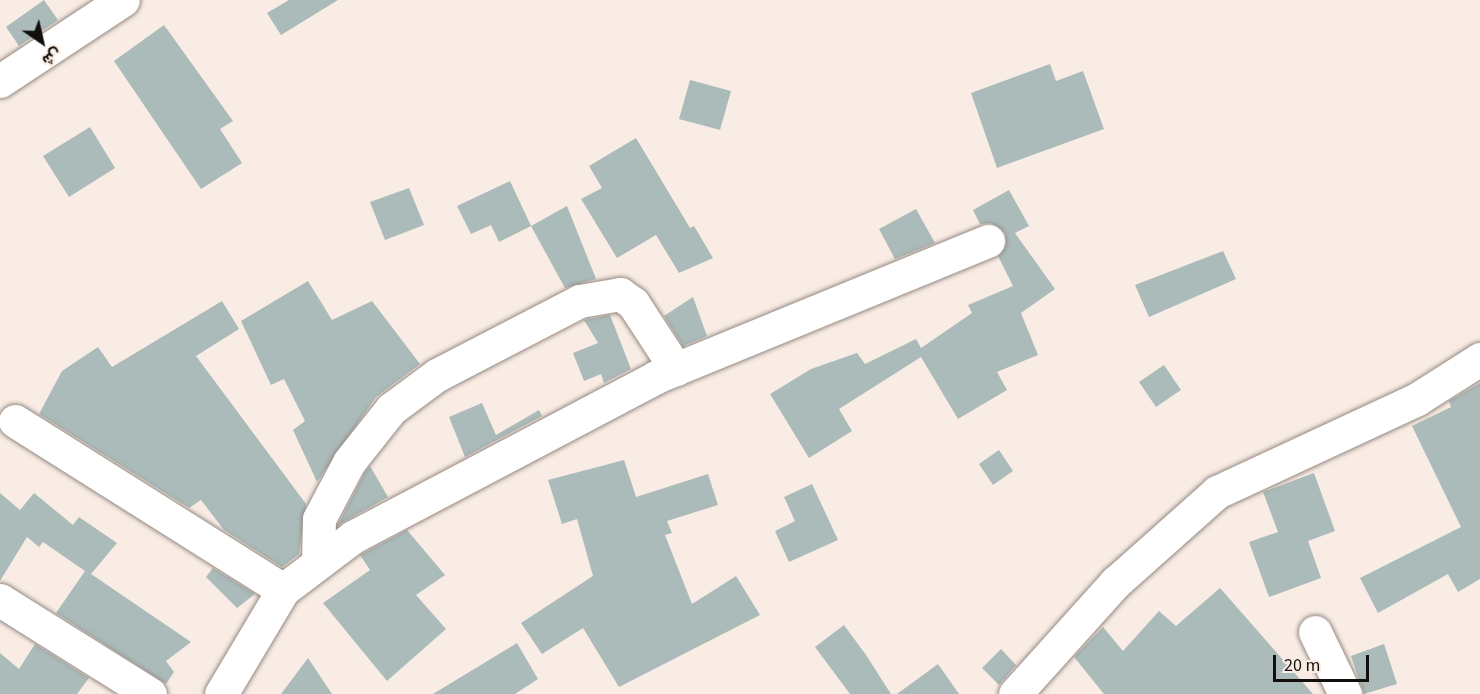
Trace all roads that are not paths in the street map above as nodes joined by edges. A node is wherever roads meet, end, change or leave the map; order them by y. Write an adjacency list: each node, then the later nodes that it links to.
1 (123, 0): 2 (street)
2 (0, 81)
3 (987, 241): 5 (street)
4 (1480, 359): 13 (street)
5 (676, 369): 7 (street); 7 (street)
6 (15, 422): 8 (street)
7 (318, 563): 8 (street)
8 (283, 590): 12 (street)
9 (0, 600): 11 (street)
10 (1315, 632): 14 (street)
11 (150, 694)
12 (221, 694)
13 (1015, 694)
14 (1345, 694)

